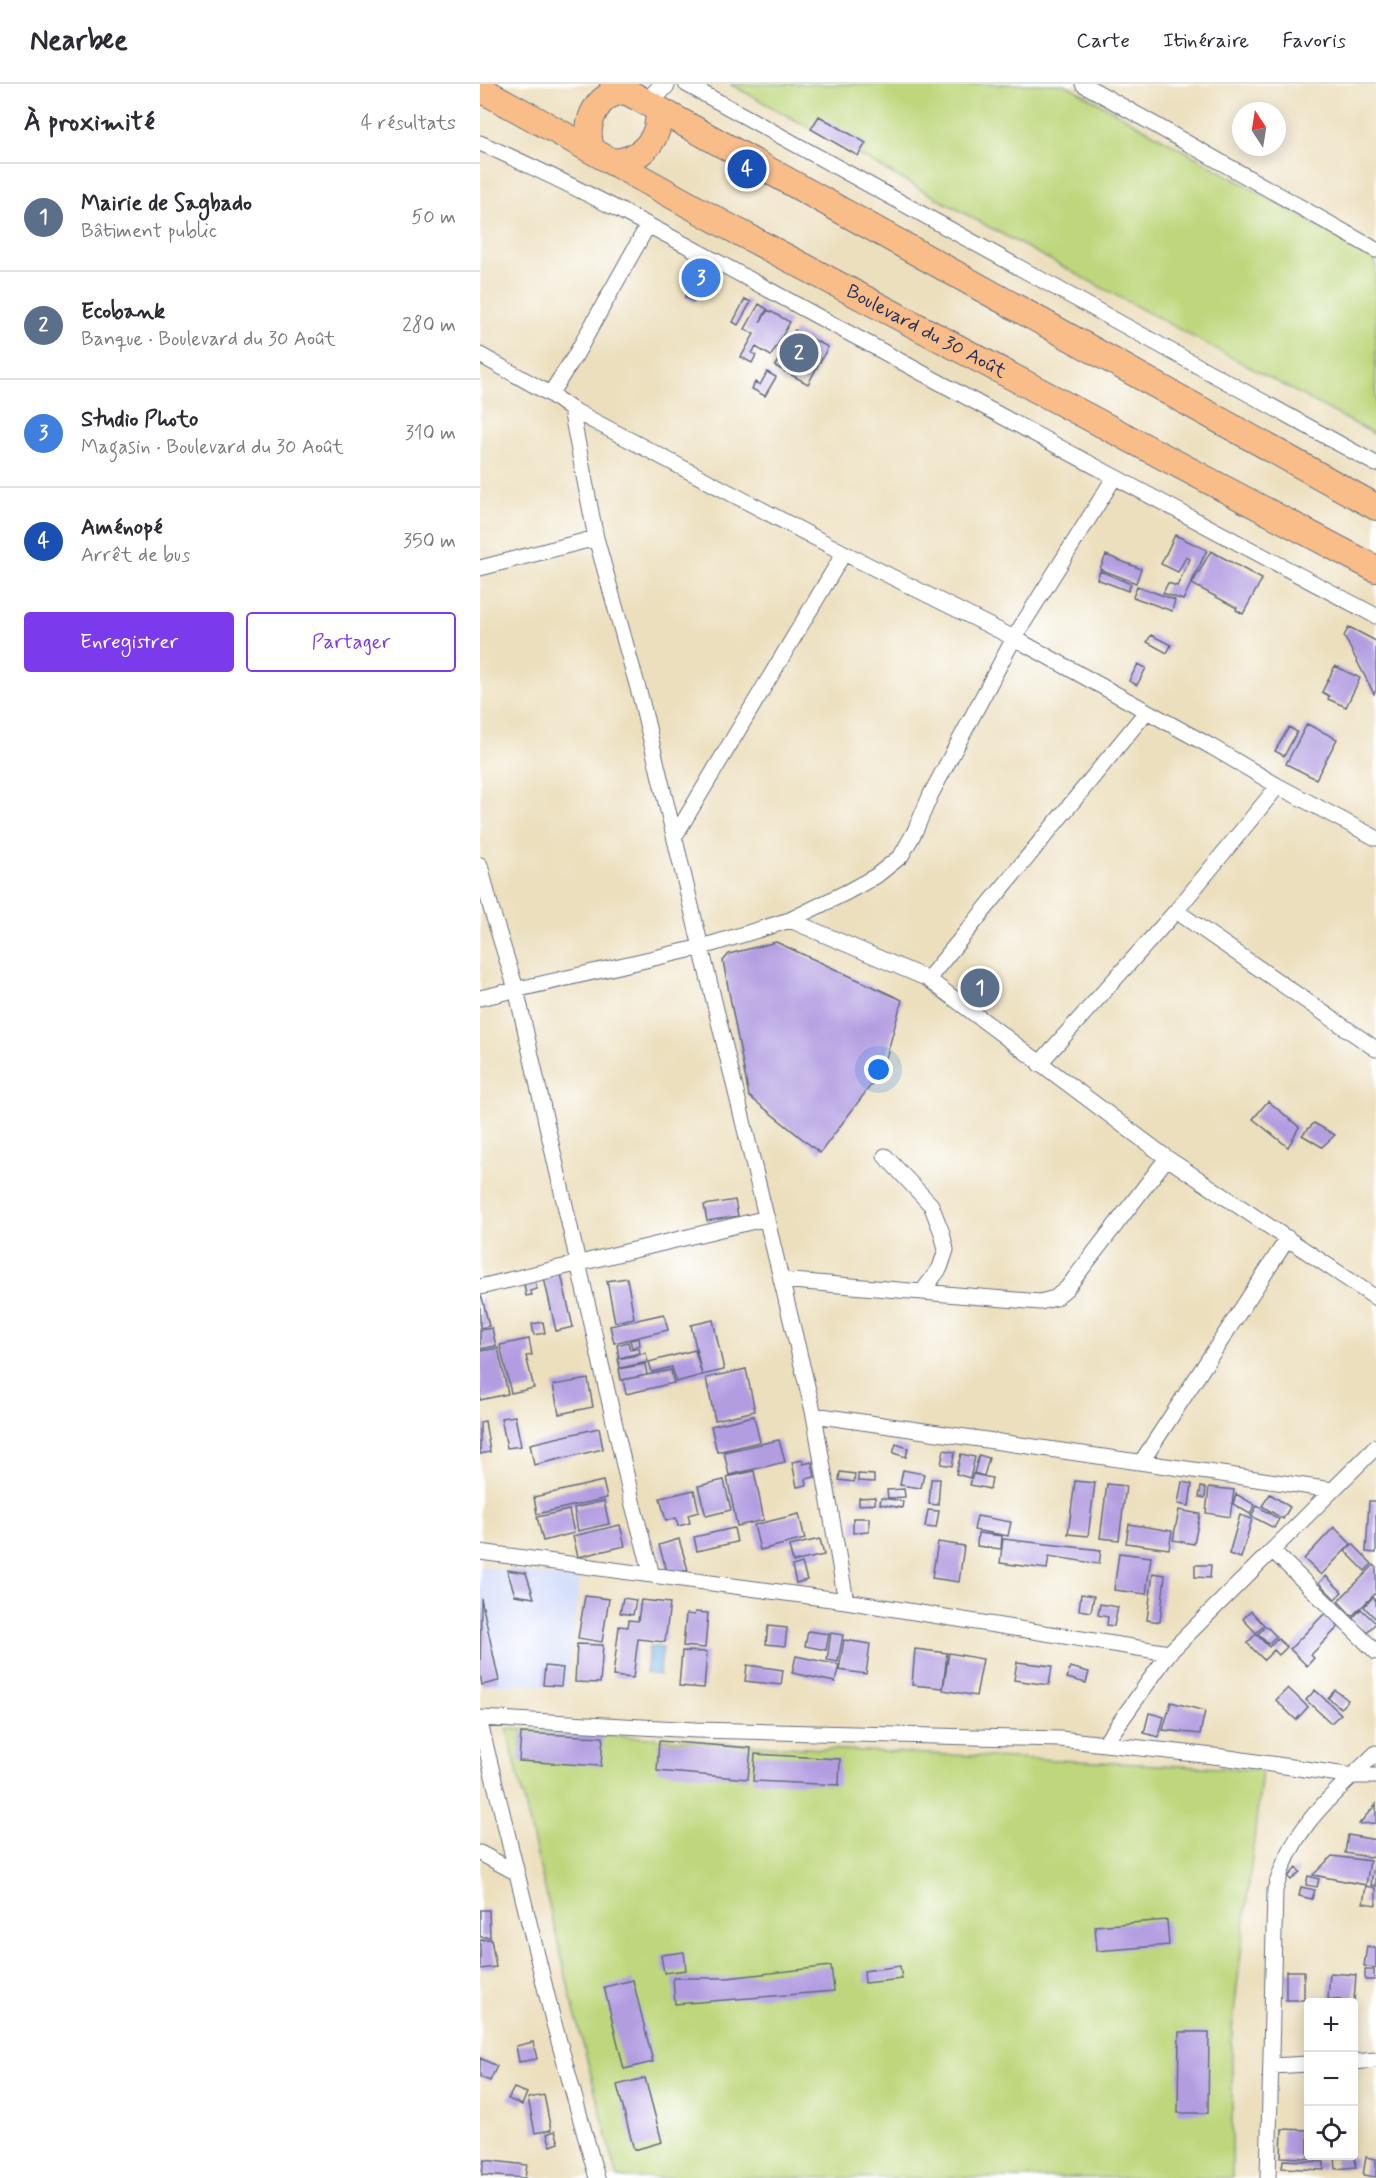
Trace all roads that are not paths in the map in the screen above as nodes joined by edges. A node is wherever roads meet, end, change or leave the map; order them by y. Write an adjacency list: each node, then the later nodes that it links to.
1 (687, 84): 14 (street)
2 (1083, 84): 10 (street)
3 (619, 87): 5 (highway); 7 (highway)
4 (480, 89): 7 (highway, Boulevard du 30 Août)
5 (657, 98): 8 (highway); 16 (highway)
6 (480, 143): 9 (street)
7 (591, 148): 8 (highway, Boulevard du 30 Août)
8 (612, 162): 20 (highway, Boulevard du 30 Août)
9 (648, 225): 12 (street); 15 (street)
10 (1376, 250)
11 (480, 355): 12 (street)
12 (550, 394): 13 (street)
13 (571, 409): 17 (street); 18 (street)
14 (1376, 464)
15 (1114, 477): 21 (street); 22 (street)
16 (1376, 507)
17 (596, 538): 19 (street); 25 (street)
18 (844, 552): 22 (street); 25 (street)
19 (480, 568)
20 (1376, 568)
21 (1376, 616)
22 (1014, 638): 23 (street); 29 (street)
23 (1146, 712): 24 (street); 31 (street)
24 (1278, 786): 26 (street); 28 (street)
25 (675, 836): 30 (street)
26 (1376, 838)
27 (480, 865): 32 (street)
28 (1176, 911): 34 (street); 35 (street)
29 (790, 920): 30 (street); 31 (street)
30 (702, 947): 32 (street); 38 (street)
31 (928, 979): 35 (street)
32 (516, 989): 33 (street); 40 (street)
33 (480, 998)
34 (1376, 1049)
35 (1039, 1064): 37 (street)
36 (885, 1156): 43 (street)
37 (1167, 1158): 39 (street); 43 (street)
38 (767, 1218): 40 (street); 41 (street)
39 (1288, 1238): 44 (street); 47 (street)
40 (579, 1263): 42 (street); 51 (street)
41 (781, 1280): 43 (street); 45 (street)
42 (480, 1287)
43 (922, 1292)
44 (1376, 1298)
45 (814, 1415): 47 (street); 52 (street)
46 (1376, 1447): 48 (street)
47 (1142, 1461): 48 (street)
48 (1332, 1490): 49 (street)
49 (1272, 1550): 53 (street); 54 (street)
50 (480, 1552): 51 (street)
51 (652, 1575): 52 (street)
52 (846, 1601): 54 (street)
53 (1376, 1652)
54 (1169, 1653): 57 (street)
55 (480, 1718): 57 (street)
56 (480, 1723): 62 (street)
57 (1105, 1743): 59 (street)
58 (1376, 1754): 59 (street)
59 (1353, 1776): 60 (street); 66 (street)
60 (1376, 1776)
61 (480, 1852): 62 (street)
62 (517, 1873): 67 (street)
63 (1376, 2060): 64 (street)
64 (1358, 2061)
65 (1304, 2064): 66 (street)
66 (1272, 2066): 68 (street)
67 (597, 2178)
68 (1268, 2178)

